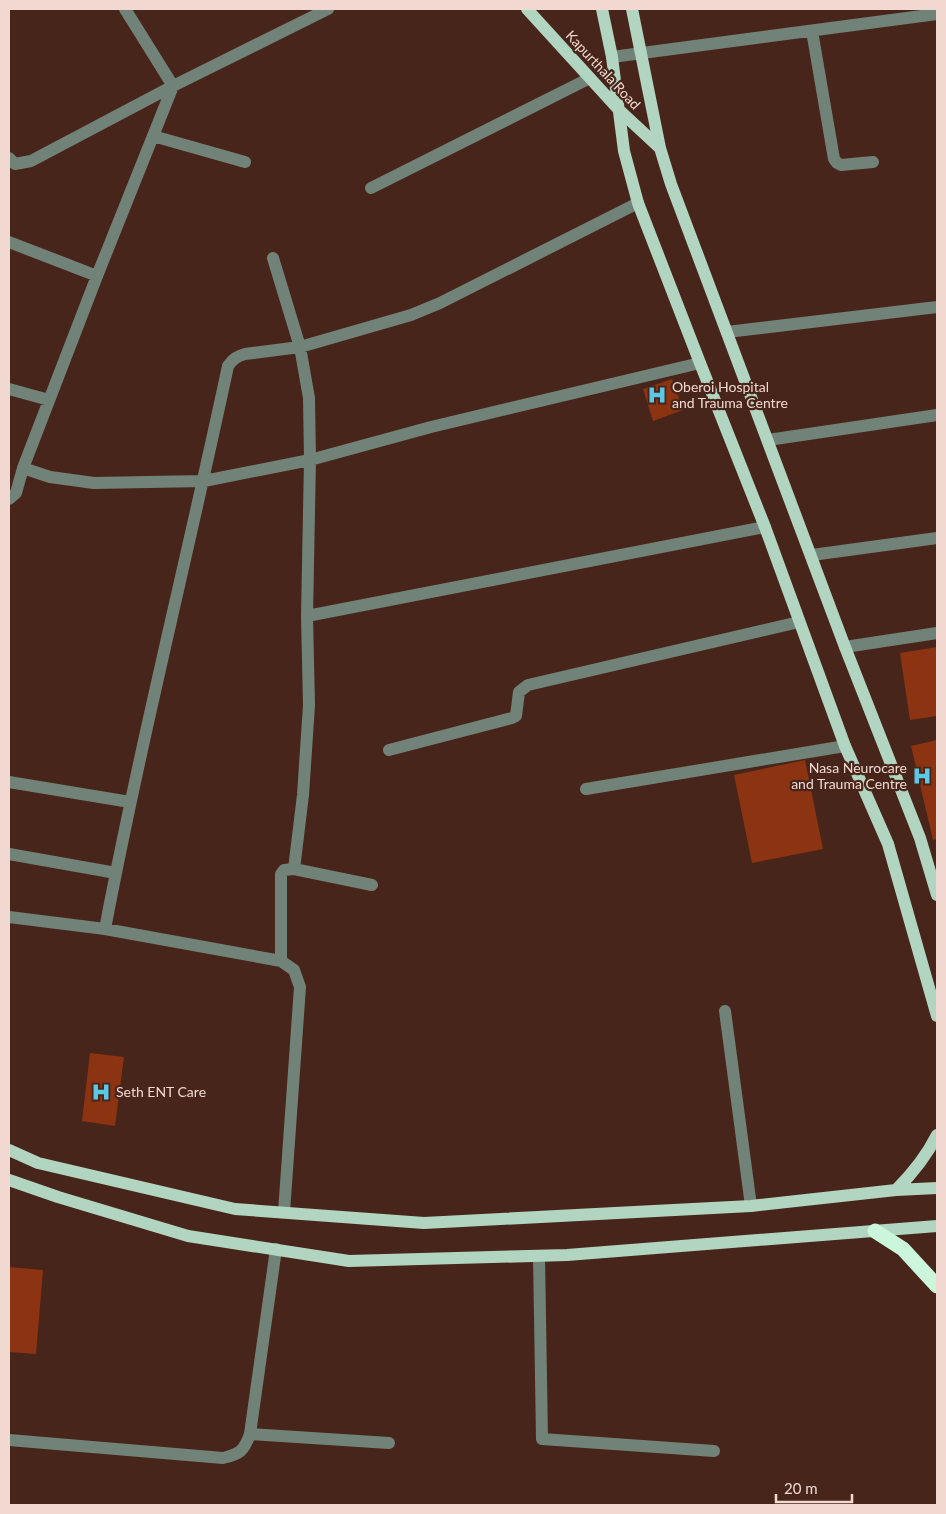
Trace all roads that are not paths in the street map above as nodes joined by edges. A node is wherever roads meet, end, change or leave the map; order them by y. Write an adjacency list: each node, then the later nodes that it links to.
1 (125, 9): 11 (street)
2 (328, 9): 11 (street)
3 (526, 9): 10 (main road, Kapurthala Road)
4 (602, 9): 9 (main road)
5 (632, 9): 8 (main road)
6 (937, 14): 7 (street)
7 (812, 31): 8 (street); 17 (street)
8 (642, 53): 9 (street); 14 (main road)
9 (612, 57): 12 (main road)
10 (590, 78): 12 (main road, Kapurthala Road); 18 (street)
11 (173, 86): 13 (street); 15 (street)
12 (620, 111): 14 (main road, Kapurthala Road); 19 (main road)
13 (154, 136): 16 (street); 22 (street)
14 (660, 148): 24 (main road)
15 (9, 158)
16 (245, 162)
17 (873, 162)
18 (371, 188)
19 (638, 203): 25 (street); 26 (main road)
20 (9, 242): 22 (street)
21 (273, 258): 25 (street)
22 (96, 276): 28 (street)
23 (937, 307): 24 (street)
24 (727, 332): 30 (main road)
25 (300, 347): 31 (street); 33 (street)
26 (700, 363): 31 (street); 35 (main road)
27 (9, 389): 28 (street)
28 (49, 400): 32 (street)
29 (937, 415): 30 (street)
30 (768, 440): 37 (main road)
31 (310, 460): 33 (street); 38 (street)
32 (23, 468): 33 (street); 34 (street)
33 (204, 481): 46 (street)
34 (9, 500)
35 (765, 527): 38 (street); 39 (main road)
36 (937, 538): 37 (street)
37 (812, 555): 41 (main road)
38 (307, 616): 48 (street)
39 (799, 622): 42 (main road); 43 (street)
40 (937, 633): 41 (street)
41 (845, 647): 51 (main road)
42 (845, 746): 45 (street); 56 (main road)
43 (389, 750)
44 (9, 782): 46 (street)
45 (586, 788)
46 (130, 802): 49 (street)
47 (9, 854): 49 (street)
48 (294, 869): 50 (street); 54 (street)
49 (116, 873): 53 (street)
50 (372, 885)
51 (937, 895)
52 (9, 916): 53 (street)
53 (105, 929): 54 (street)
54 (281, 961): 63 (street)
55 (725, 1012): 62 (street)
56 (937, 1016)
57 (937, 1135): 61 (main road)
58 (9, 1150): 63 (main road)
59 (9, 1180): 66 (main road)
60 (937, 1188): 61 (main road)
61 (896, 1190): 62 (main road)
62 (751, 1206): 63 (main road)
63 (284, 1212)
64 (937, 1226): 65 (main road)
65 (874, 1231): 67 (main road); 68 (highway)
66 (276, 1249): 67 (main road); 69 (street)
67 (540, 1256): 72 (street)
68 (937, 1286)
69 (250, 1434): 70 (street); 71 (street)
70 (9, 1440)
71 (389, 1443)
72 (714, 1451)

